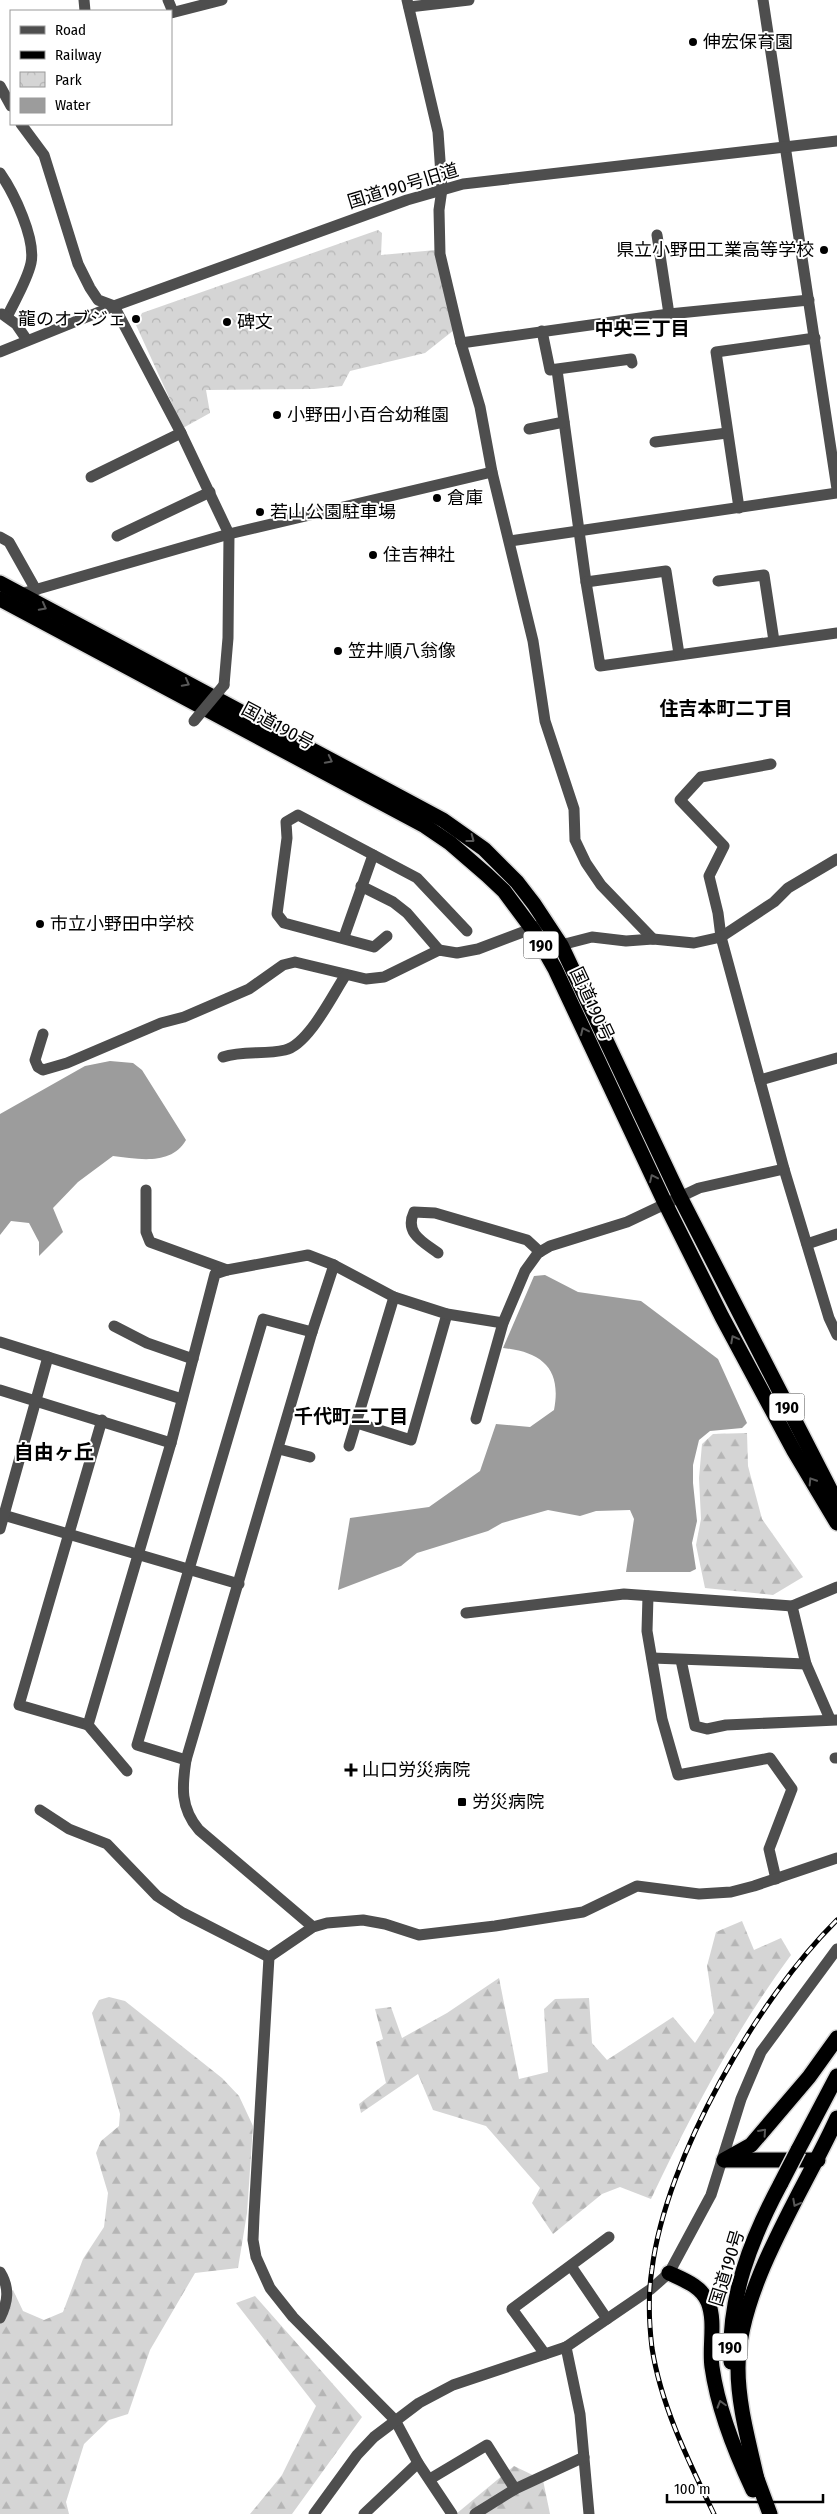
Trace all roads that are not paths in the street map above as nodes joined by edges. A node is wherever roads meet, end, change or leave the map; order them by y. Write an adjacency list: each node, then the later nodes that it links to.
1 (222, 0): 5 (street)
2 (469, 0): 4 (street)
3 (763, 0): 10 (street)
4 (408, 4): 12 (street)
5 (172, 12)
6 (0, 86): 7 (street)
7 (10, 104)
8 (22, 125): 15 (street)
9 (837, 142): 10 (street, 国道190号旧道)
10 (787, 147): 12 (street, 国道190号旧道); 14 (street)
11 (0, 173): 17 (street)
12 (442, 189): 15 (street, 国道190号旧道); 21 (street)
13 (657, 235): 16 (street)
14 (809, 300): 16 (street); 19 (street)
15 (114, 306): 20 (street, 国道190号旧道); 27 (street)
16 (669, 314): 18 (street)
17 (3, 315): 20 (street)
18 (542, 331): 21 (street); 24 (street)
19 (815, 338): 28 (street); 32 (street)
20 (27, 340): 22 (street, 国道190号旧道)
21 (461, 343): 30 (street)
22 (0, 352)
23 (632, 363): 24 (street)
24 (557, 370): 25 (street)
25 (564, 422): 26 (street); 36 (street)
26 (529, 429)
27 (181, 433): 31 (street); 33 (street)
28 (727, 433): 29 (street); 35 (street)
29 (655, 442)
30 (492, 472): 37 (street); 40 (street)
31 (91, 477)
32 (837, 488)
33 (210, 492): 37 (street); 38 (street)
34 (837, 493): 35 (street)
35 (738, 508): 36 (street)
36 (579, 529): 40 (street); 42 (street)
37 (229, 534): 44 (street); 50 (street, bridge)
38 (117, 536)
39 (0, 537): 44 (street)
40 (510, 541): 61 (street)
41 (718, 581): 48 (street)
42 (586, 582): 49 (street); 49 (street)
43 (0, 584): 45 (highway, 国道190号 / 190)
44 (36, 590): 45 (street)
45 (21, 595): 46 (street); 55 (highway, 国道190号 / 190, one-way to 55)
46 (0, 599): 56 (highway, 国道190号 / 190)
47 (837, 632): 48 (street)
48 (774, 640): 49 (street)
49 (679, 654)
50 (194, 721)
51 (771, 764): 59 (street)
52 (373, 855): 54 (street); 57 (street); 60 (street)
53 (837, 859): 59 (street)
54 (361, 886): 60 (street); 63 (street)
55 (547, 922): 56 (street); 62 (highway, 国道190号 / 190)
56 (533, 930): 63 (street); 72 (highway, 国道190号 / 190, one-way to 56)
57 (467, 931)
58 (387, 936): 60 (street)
59 (721, 937): 61 (street); 68 (street)
60 (344, 938)
61 (653, 939): 62 (street)
62 (561, 945): 71 (highway, 国道190号 / 190)
63 (439, 950): 64 (street)
64 (345, 976): 65 (street); 66 (street)
65 (43, 1034)
66 (223, 1057)
67 (837, 1058): 68 (street)
68 (760, 1080): 69 (street)
69 (784, 1169): 71 (street); 74 (street)
70 (146, 1190): 78 (street)
71 (680, 1196): 72 (street); 98 (highway, 国道190号 / 190)
72 (665, 1203): 75 (street); 100 (highway, 国道190号 / 190, one-way to 72)
73 (837, 1234): 74 (street)
74 (807, 1244): 84 (street)
75 (540, 1252): 76 (street); 81 (street)
76 (438, 1253)
77 (334, 1265): 78 (street); 79 (street); 83 (street)
78 (227, 1270): 87 (street)
79 (394, 1297): 80 (street); 93 (street)
80 (447, 1314): 81 (street); 93 (street)
81 (502, 1323): 91 (street)
82 (114, 1326): 87 (street)
83 (312, 1332): 96 (street); 104 (street)
84 (837, 1335)
85 (0, 1342): 86 (street)
86 (48, 1357): 89 (street); 90 (street)
87 (193, 1359): 89 (street)
88 (0, 1390): 90 (street)
89 (182, 1399): 94 (street)
90 (36, 1401): 92 (street); 99 (street)
91 (476, 1419)
92 (102, 1420): 94 (street); 102 (street)
93 (357, 1422): 95 (street)
94 (171, 1443): 103 (street)
95 (349, 1446)
96 (279, 1449): 97 (street); 105 (street)
97 (310, 1457)
98 (837, 1503)
99 (2, 1515): 101 (street); 102 (street)
100 (837, 1523)
101 (0, 1528)
102 (70, 1536): 103 (street); 114 (street)
103 (137, 1555): 104 (street); 114 (street)
104 (188, 1571): 105 (street); 115 (street)
105 (239, 1584): 115 (street)
106 (837, 1587): 108 (street)
107 (648, 1596): 108 (street); 109 (street); 110 (street)
108 (792, 1606): 112 (street)
109 (466, 1613)
110 (652, 1658): 111 (street); 119 (street)
111 (681, 1660): 112 (street); 113 (street)
112 (806, 1664): 113 (street)
113 (834, 1720)
114 (88, 1725): 116 (street)
115 (186, 1760): 120 (street)
116 (127, 1771)
117 (40, 1810): 122 (street)
118 (837, 1858): 119 (street)
119 (776, 1879): 120 (street)
120 (313, 1927): 122 (street)
121 (837, 1949): 126 (street)
122 (270, 1957): 136 (street)
123 (837, 2038): 126 (highway, one-way to 123)
124 (837, 2076): 140 (highway, 国道190号 / 190, bridge)
125 (837, 2118): 127 (highway)
126 (724, 2160): 127 (highway); 131 (street)
127 (818, 2160): 140 (highway, one-way to 140)
128 (609, 2237): 129 (street)
129 (571, 2266): 133 (street); 135 (street)
130 (0, 2272): 132 (street)
131 (669, 2273): 133 (street); 147 (highway, one-way to 131)
132 (0, 2318)
133 (608, 2320): 134 (street)
134 (566, 2347): 135 (street); 137 (street)
135 (545, 2354): 136 (street)
136 (395, 2420): 138 (street); 142 (street)
137 (584, 2456): 141 (street); 146 (street)
138 (418, 2463): 139 (street); 143 (street)
139 (430, 2479): 141 (street); 144 (street)
140 (758, 2484): 148 (highway, 国道190号 / 190)
141 (515, 2489): 145 (street)
142 (314, 2514)
143 (364, 2514)
144 (452, 2514)
145 (475, 2514)
146 (589, 2514)
147 (765, 2514)
148 (770, 2514)

